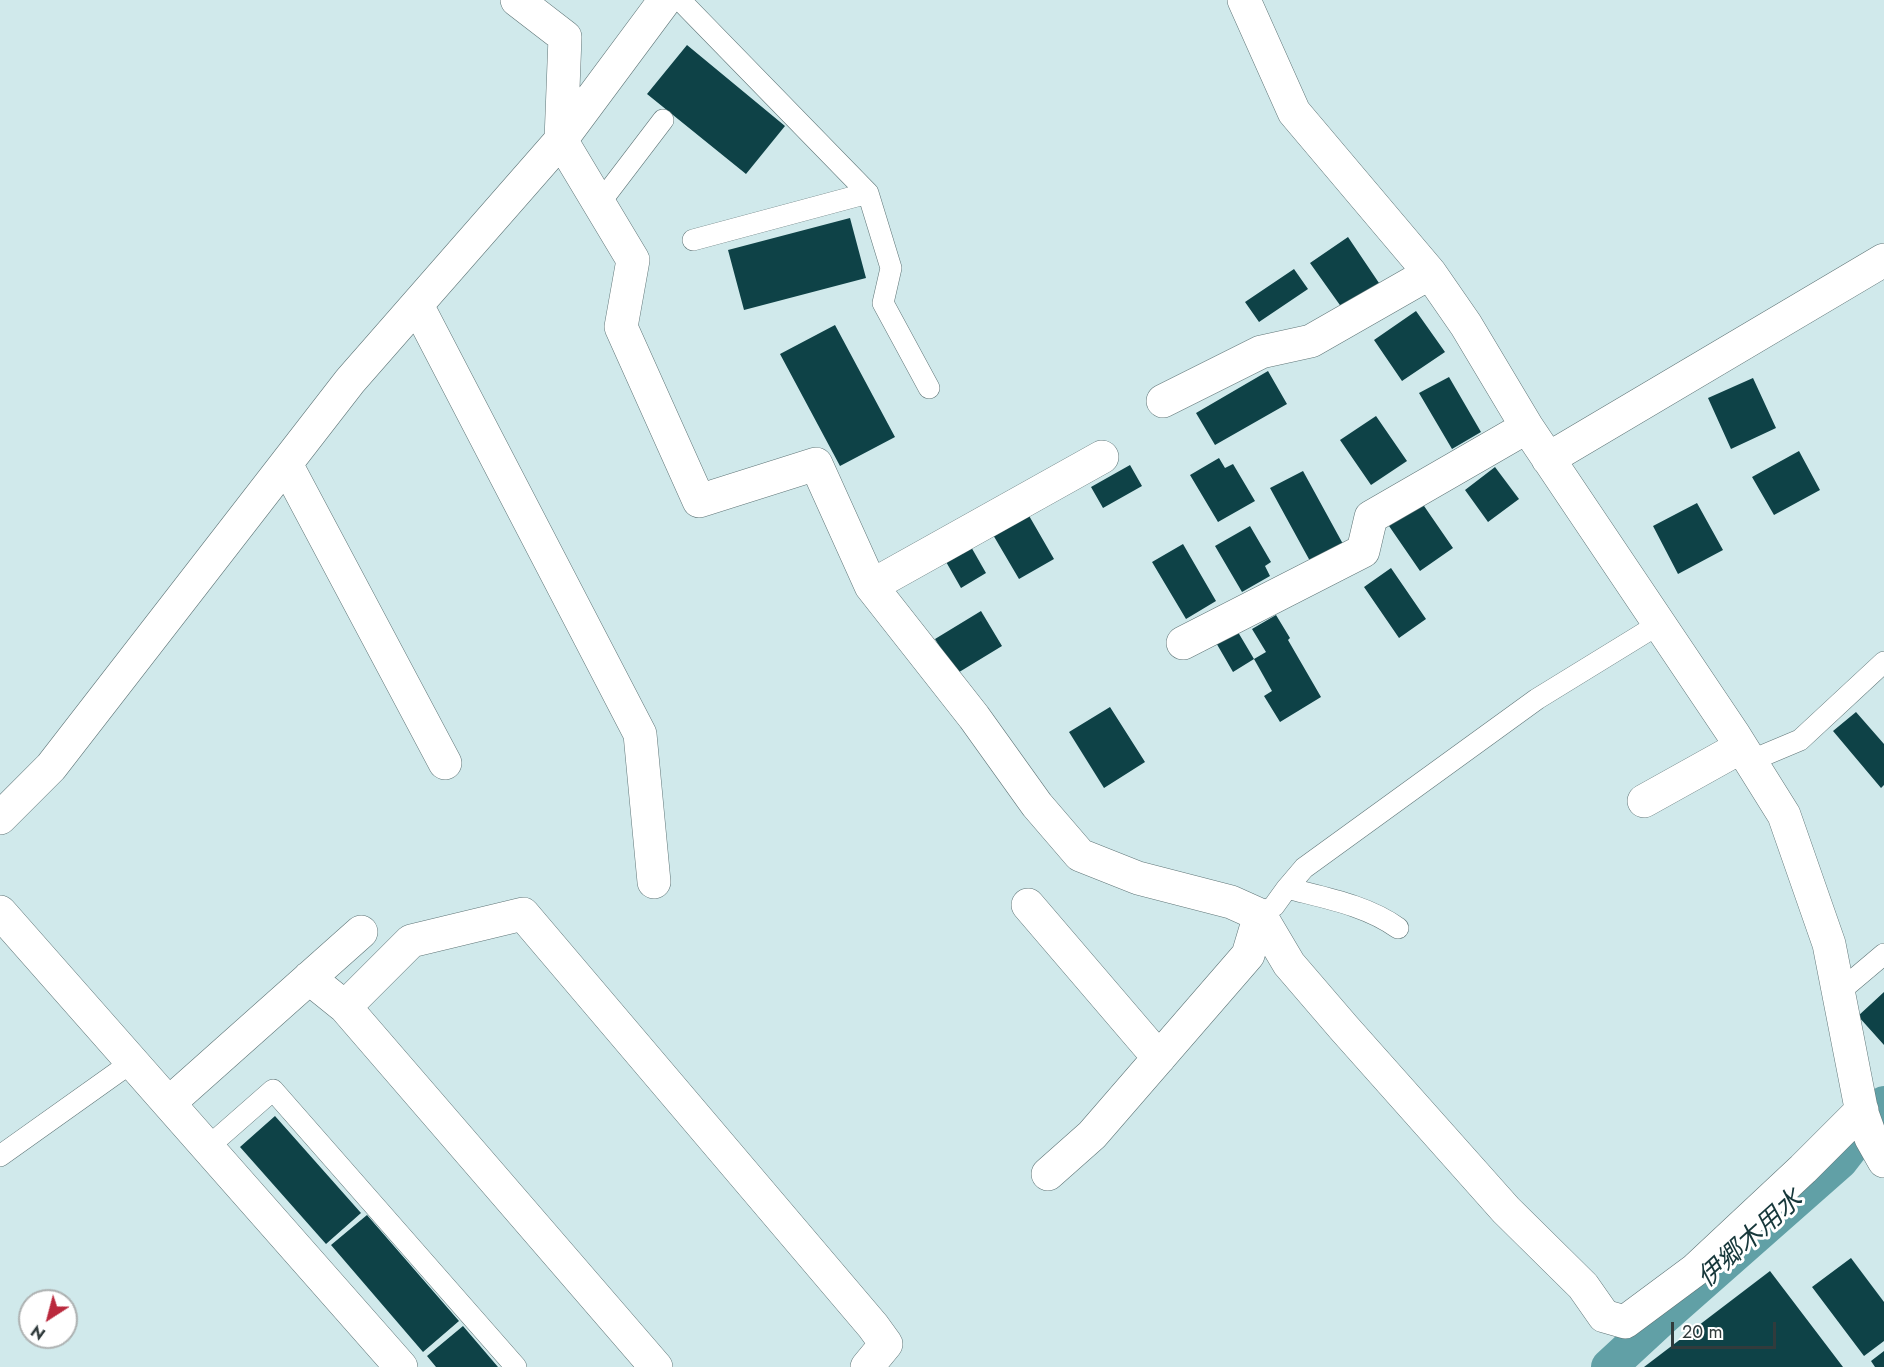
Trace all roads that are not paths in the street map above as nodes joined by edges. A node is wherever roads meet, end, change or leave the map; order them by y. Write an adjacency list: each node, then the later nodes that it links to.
1 (517, 0): 6 (street)
2 (665, 0): 6 (street)
3 (680, 0): 7 (lane)
4 (1244, 0): 11 (street)
5 (663, 120): 8 (lane)
6 (561, 140): 8 (street); 12 (street)
7 (868, 193): 9 (lane); 13 (lane)
8 (599, 204): 19 (street)
9 (693, 240)
10 (1884, 260): 17 (street)
11 (1430, 273): 14 (street); 15 (street)
12 (417, 305): 18 (street); 27 (street)
13 (929, 388)
14 (1163, 401)
15 (1527, 427): 17 (street); 21 (street)
16 (1102, 457): 19 (street)
17 (1548, 459): 20 (street)
18 (286, 464): 24 (street); 26 (street)
19 (871, 586): 31 (street)
20 (1659, 624): 23 (street); 28 (lane)
21 (1183, 643)
22 (1884, 662): 23 (lane)
23 (1745, 754): 25 (street); 36 (street)
24 (445, 763)
25 (1644, 801)
26 (0, 818)
27 (654, 882)
28 (1287, 888): 31 (lane); 32 (lane)
29 (1028, 905): 38 (street)
30 (0, 912): 39 (street)
31 (1260, 915): 38 (street); 41 (street)
32 (1398, 928)
33 (361, 932): 35 (street)
34 (1884, 954): 36 (lane)
35 (309, 978): 37 (street); 40 (street)
36 (1839, 992): 41 (street)
37 (345, 1007): 47 (street); 48 (street)
38 (1159, 1058): 44 (street)
39 (132, 1062): 40 (street); 43 (lane)
40 (169, 1103): 42 (street)
41 (1870, 1130)
42 (208, 1147): 45 (street); 46 (lane)
43 (0, 1156)
44 (1048, 1174)
45 (401, 1367)
46 (516, 1367)
47 (656, 1367)
48 (867, 1367)

